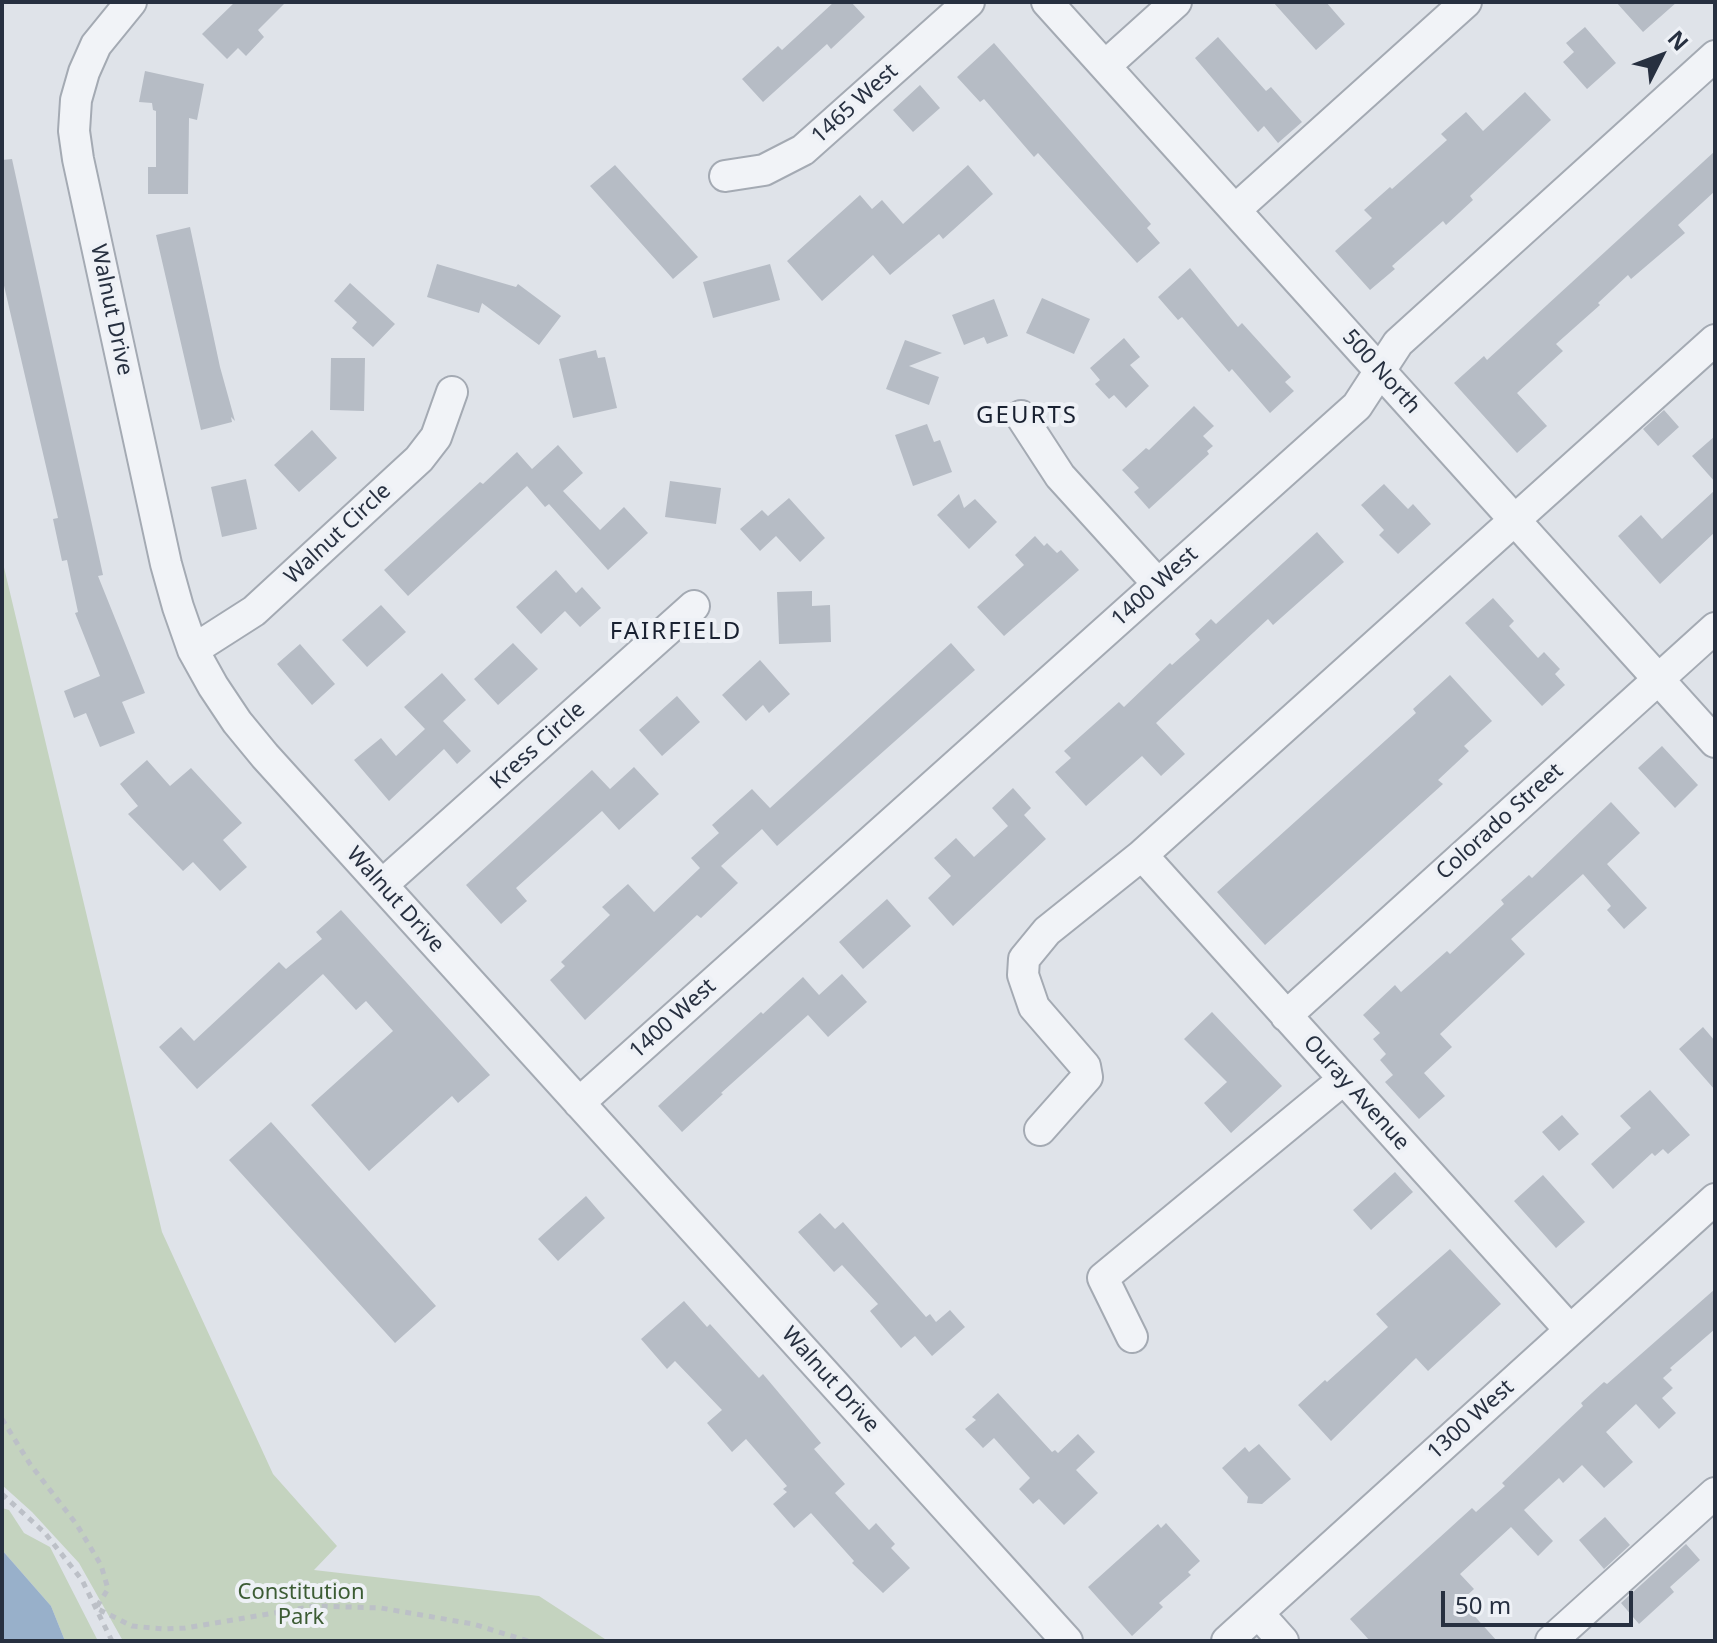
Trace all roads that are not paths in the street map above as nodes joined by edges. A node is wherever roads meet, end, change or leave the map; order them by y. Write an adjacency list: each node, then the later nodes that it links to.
1 (131, 2): 18 (street, Walnut Drive)
2 (969, 2): 8 (street, 1465 West)
3 (1047, 2): 7 (street, 500 North)
4 (1176, 2): 7 (street)
5 (1466, 2): 9 (street)
6 (1715, 56): 11 (street, 1400 West)
7 (1105, 66): 9 (street, 500 North)
8 (725, 176)
9 (1235, 210): 11 (street, 500 North)
10 (1715, 340): 14 (street)
11 (1380, 371): 14 (street, 500 North); 15 (street, 1400 West)
12 (452, 392): 18 (street, Walnut Circle)
13 (1021, 416): 15 (street)
14 (1515, 520): 19 (street, 500 North); 21 (street)
15 (1158, 584): 25 (street, 1400 West)
16 (694, 606): 22 (street, Kress Circle)
17 (1715, 628): 19 (street, Colorado Street)
18 (193, 650): 22 (street, Walnut Drive)
19 (1658, 679): 20 (street, 500 North); 23 (street, Colorado Street)
20 (1715, 742)
21 (1142, 855): 23 (street, Ouray Avenue); 26 (street)
22 (382, 885): 25 (street, Walnut Drive)
23 (1286, 1016): 24 (street, Ouray Avenue)
24 (1344, 1079): 28 (street, Ouray Avenue); 29 (street)
25 (579, 1103): 32 (street, Walnut Drive)
26 (1040, 1130)
27 (1715, 1199): 28 (street, 1300 West)
28 (1570, 1330): 31 (street, 1300 West)
29 (1132, 1337)
30 (1715, 1493): 35 (street)
31 (1258, 1613): 33 (street, 1300 West); 34 (street)
32 (1067, 1641)
33 (1227, 1641)
34 (1283, 1641)
35 (1551, 1641)

